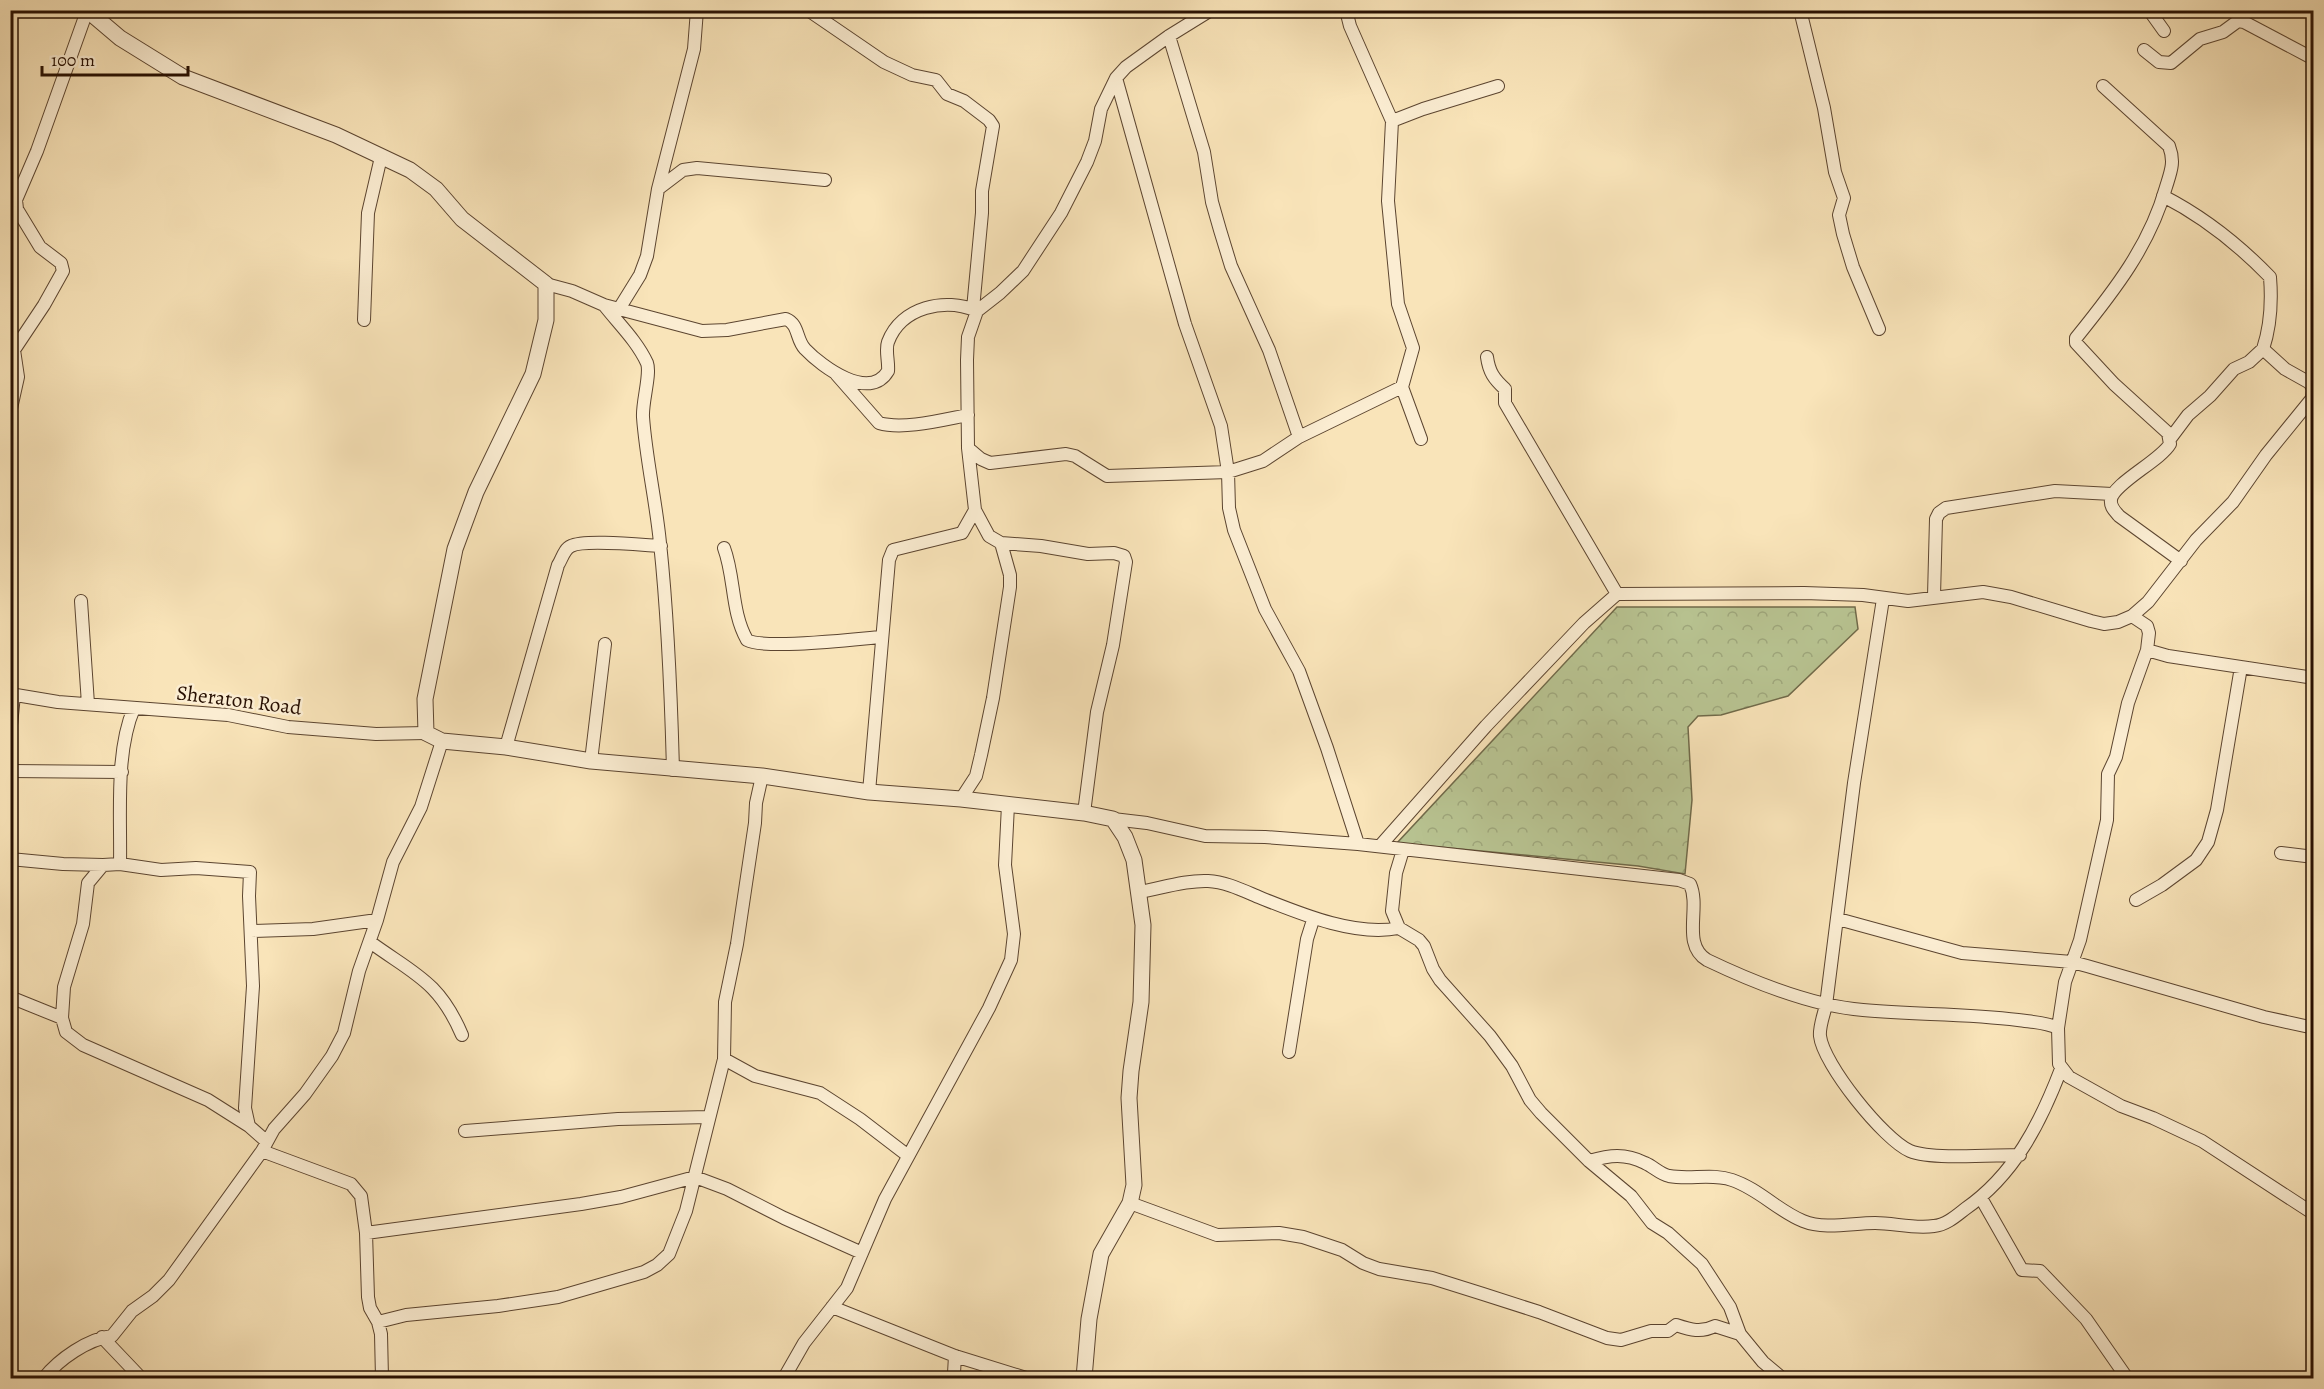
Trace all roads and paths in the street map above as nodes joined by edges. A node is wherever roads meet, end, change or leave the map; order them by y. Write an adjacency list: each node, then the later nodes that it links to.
1 (697, 10): 18 (street)
2 (808, 10): 23 (street)
3 (1211, 10): 9 (street)
4 (1346, 10): 15 (street)
5 (1800, 10): 25 (street)
6 (2149, 10): 8 (street)
7 (87, 11): 16 (street); 31 (street)
8 (2164, 31)
9 (1169, 36): 12 (street); 33 (street)
10 (2144, 50): 11 (street)
11 (2313, 59)
12 (1116, 78): 23 (street); 37 (street)
13 (1498, 86): 15 (street)
14 (2103, 86): 19 (street)
15 (1392, 121): 29 (street)
16 (381, 157): 20 (street); 24 (street)
17 (825, 180): 18 (street)
18 (658, 189): 22 (street)
19 (2163, 196): 26 (street); 35 (street)
20 (546, 284): 21 (street); 57 (street)
21 (604, 305): 22 (street); 41 (street)
22 (619, 309): 28 (street)
23 (975, 310): 28 (street); 32 (street)
24 (364, 320)
25 (1879, 329)
26 (2263, 349): 30 (street); 35 (street)
27 (1487, 357): 44 (street)
28 (835, 373): 32 (street)
29 (1402, 387): 33 (street); 34 (street)
30 (2313, 397): 43 (street)
31 (10, 413)
32 (968, 416): 36 (street)
33 (1299, 437): 37 (street)
34 (1421, 439)
35 (2170, 439): 38 (street)
36 (968, 448): 37 (street); 39 (street)
37 (1228, 472): 71 (street)
38 (2112, 494): 43 (street); 45 (street)
39 (975, 510): 40 (street); 49 (street)
40 (1001, 543): 67 (street); 69 (street)
41 (661, 546): 60 (street); 62 (street)
42 (724, 548): 49 (street)
43 (2181, 561): 48 (street)
44 (1617, 594): 46 (street); 72 (street)
45 (1934, 596): 46 (street); 48 (street)
46 (1883, 598): 81 (street)
47 (81, 601): 55 (street)
48 (2132, 616): 51 (street)
49 (881, 637): 66 (street)
50 (605, 644): 61 (street)
51 (2147, 650): 52 (street); 87 (street)
52 (2241, 667): 53 (street); 80 (street)
53 (2313, 678)
54 (12, 695): 55 (street, Sheraton Road); 58 (street)
55 (88, 704): 56 (street, Sheraton Road)
56 (134, 708): 57 (street, Sheraton Road); 64 (street)
57 (426, 733): 59 (street)
58 (10, 735)
59 (442, 741): 60 (street); 82 (street)
60 (506, 747): 61 (street)
61 (591, 761): 62 (street)
62 (673, 770): 65 (street)
63 (10, 771): 64 (street)
64 (122, 772): 77 (street)
65 (762, 777): 66 (street); 95 (street)
66 (869, 792): 67 (street)
67 (961, 799): 68 (street)
68 (1008, 805): 69 (street); 101 (street)
69 (1084, 813): 70 (street)
70 (1113, 819): 71 (street); 79 (street)
71 (1358, 844): 72 (street)
72 (1380, 846): 73 (street)
73 (1402, 850): 84 (street); 89 (street)
74 (2281, 853): 75 (street)
75 (2313, 857)
76 (10, 859): 78 (street)
77 (120, 864): 78 (street); 85 (street)
78 (103, 866): 90 (street)
79 (1139, 892): 83 (street); 106 (street)
80 (2136, 900)
81 (1838, 919): 87 (street); 89 (street)
82 (377, 920): 85 (street); 86 (street)
83 (1313, 920): 84 (street); 94 (street)
84 (1399, 928): 103 (street)
85 (251, 931): 98 (street)
86 (370, 942): 93 (street); 100 (street)
87 (2073, 962): 91 (street); 92 (street)
88 (10, 997): 90 (street)
89 (1826, 1005): 91 (street); 102 (street)
90 (62, 1018): 98 (street)
91 (2058, 1028): 96 (street)
92 (2313, 1028)
93 (462, 1035)
94 (1289, 1052)
95 (724, 1059): 97 (street); 101 (street)
96 (2061, 1069): 102 (street); 107 (street)
97 (709, 1117): 99 (street); 104 (street)
98 (249, 1126): 100 (street)
99 (465, 1131)
100 (264, 1146): 108 (street); 113 (street)
101 (907, 1155): 109 (street)
102 (2020, 1155): 105 (street)
103 (1588, 1161): 105 (street); 112 (street)
104 (695, 1177): 108 (street); 109 (street); 111 (street)
105 (1981, 1198): 123 (street)
106 (1130, 1203): 112 (street); 121 (street)
107 (2313, 1214)
108 (366, 1233): 111 (street)
109 (862, 1253): 110 (street)
110 (832, 1307): 114 (street); 115 (street)
111 (378, 1322): 118 (street)
112 (1740, 1334): 122 (street)
113 (102, 1337): 116 (street); 117 (street)
114 (955, 1356): 119 (street); 120 (street)
115 (788, 1377)
116 (44, 1378)
117 (141, 1378)
118 (382, 1378)
119 (958, 1378)
120 (1026, 1378)
121 (1084, 1378)
122 (1782, 1378)
123 (2127, 1378)

